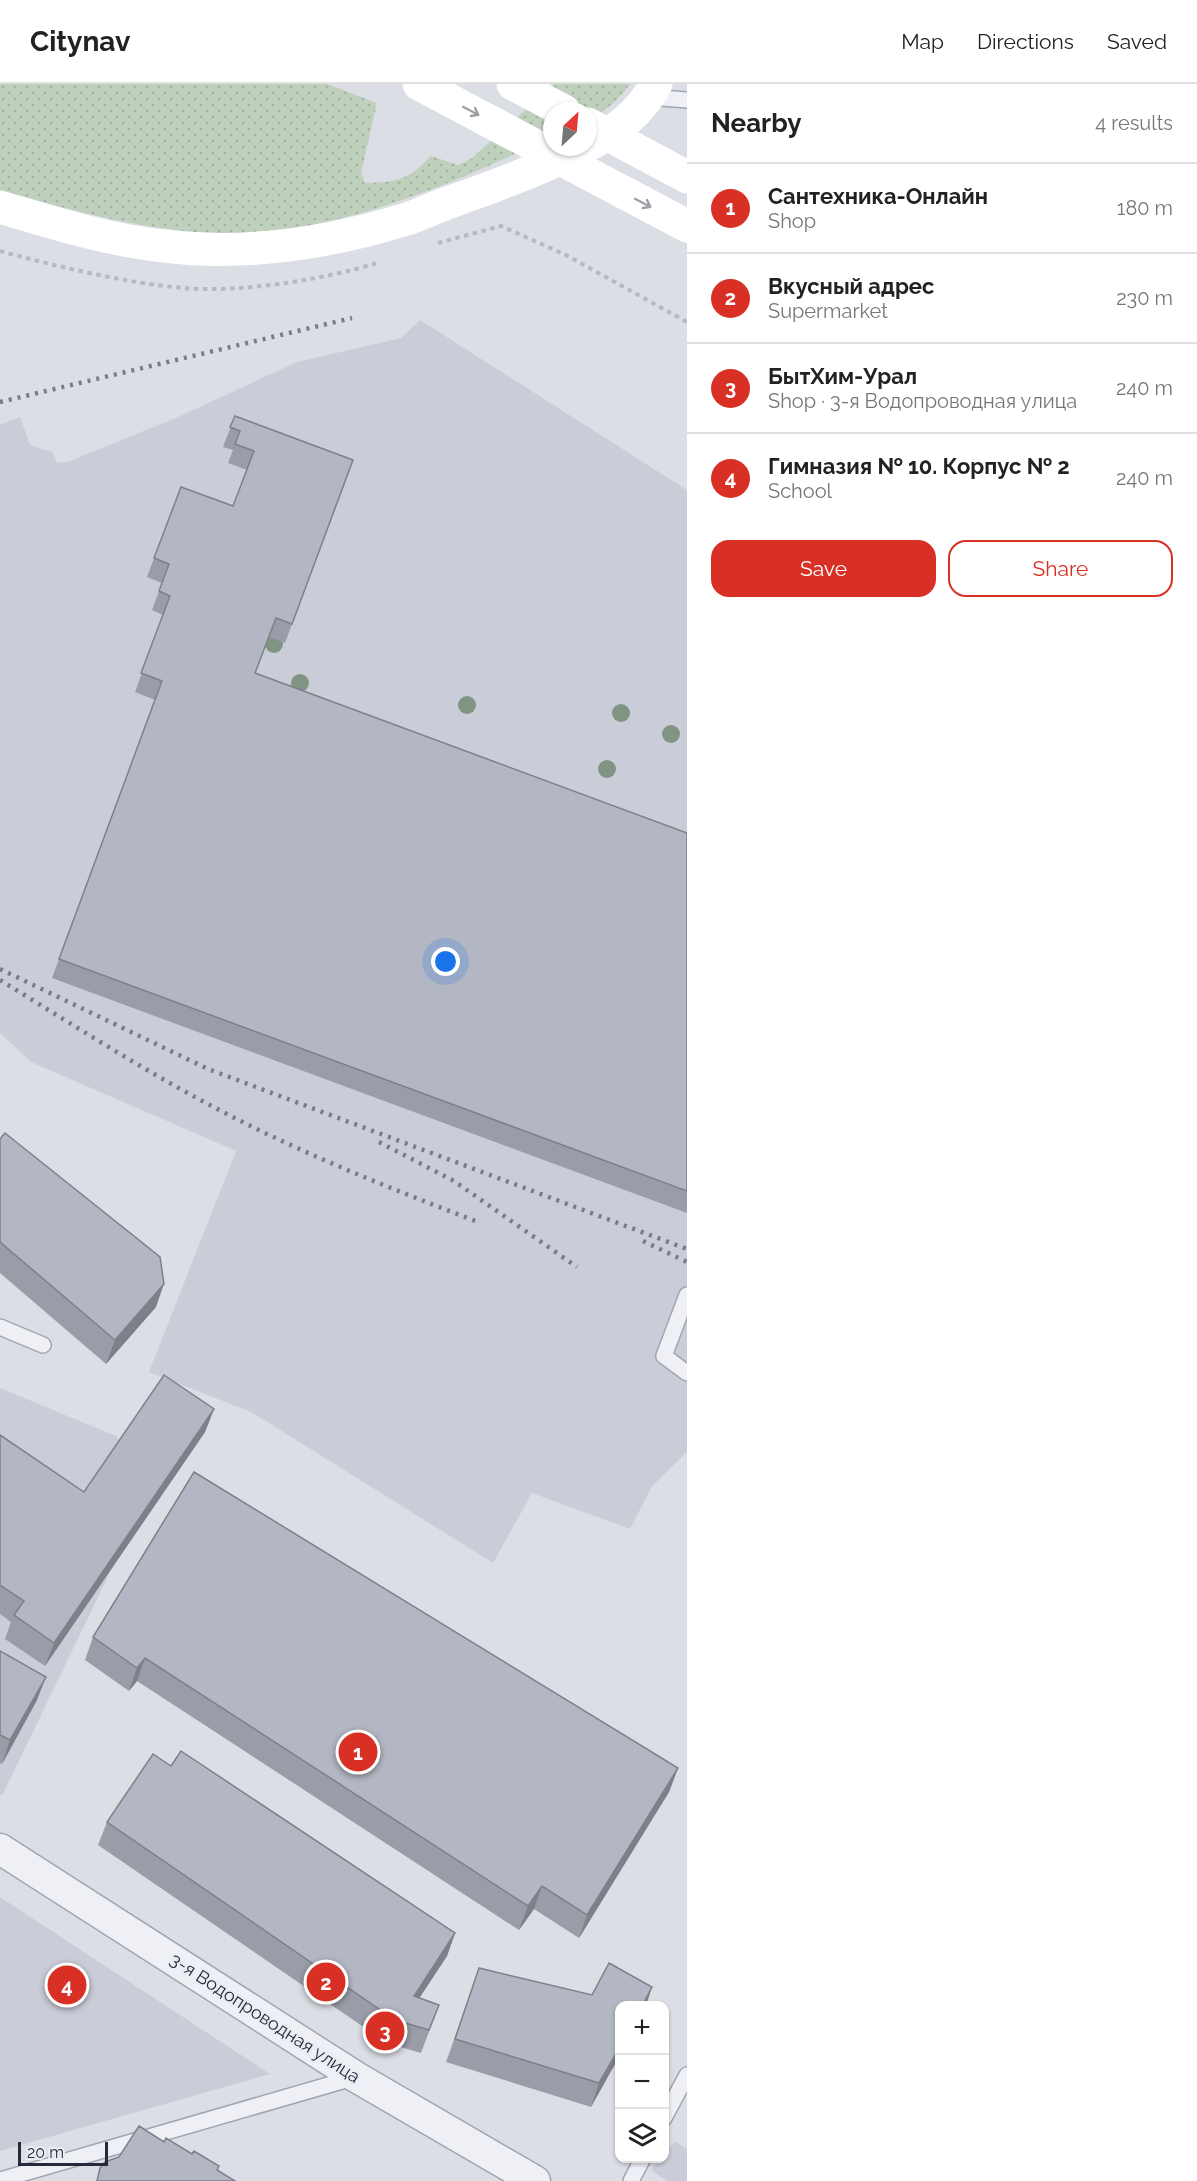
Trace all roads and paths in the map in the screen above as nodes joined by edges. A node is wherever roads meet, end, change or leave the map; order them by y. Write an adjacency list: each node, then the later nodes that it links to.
1 (419, 84): 11 (main road, one-way to 11, bridge)
2 (513, 84): 5 (main road)
3 (653, 91): 4 (lane); 7 (main road)
4 (687, 100)
5 (547, 102)
6 (597, 129): 9 (main road, bridge)
7 (597, 140)
8 (566, 156): 10 (main road)
9 (687, 177)
10 (0, 207)
11 (687, 226)
12 (687, 1295): 15 (lane)
13 (0, 1327): 14 (lane)
14 (43, 1345)
15 (687, 1374)
16 (0, 1849): 18 (street, 3-я Водопроводная улица)
17 (687, 2075): 19 (lane)
18 (356, 2077): 21 (lane); 22 (street, 3-я Водопроводная улица)
19 (669, 2109)
20 (640, 2163): 23 (lane)
21 (0, 2180)
22 (534, 2181)
23 (631, 2181)

